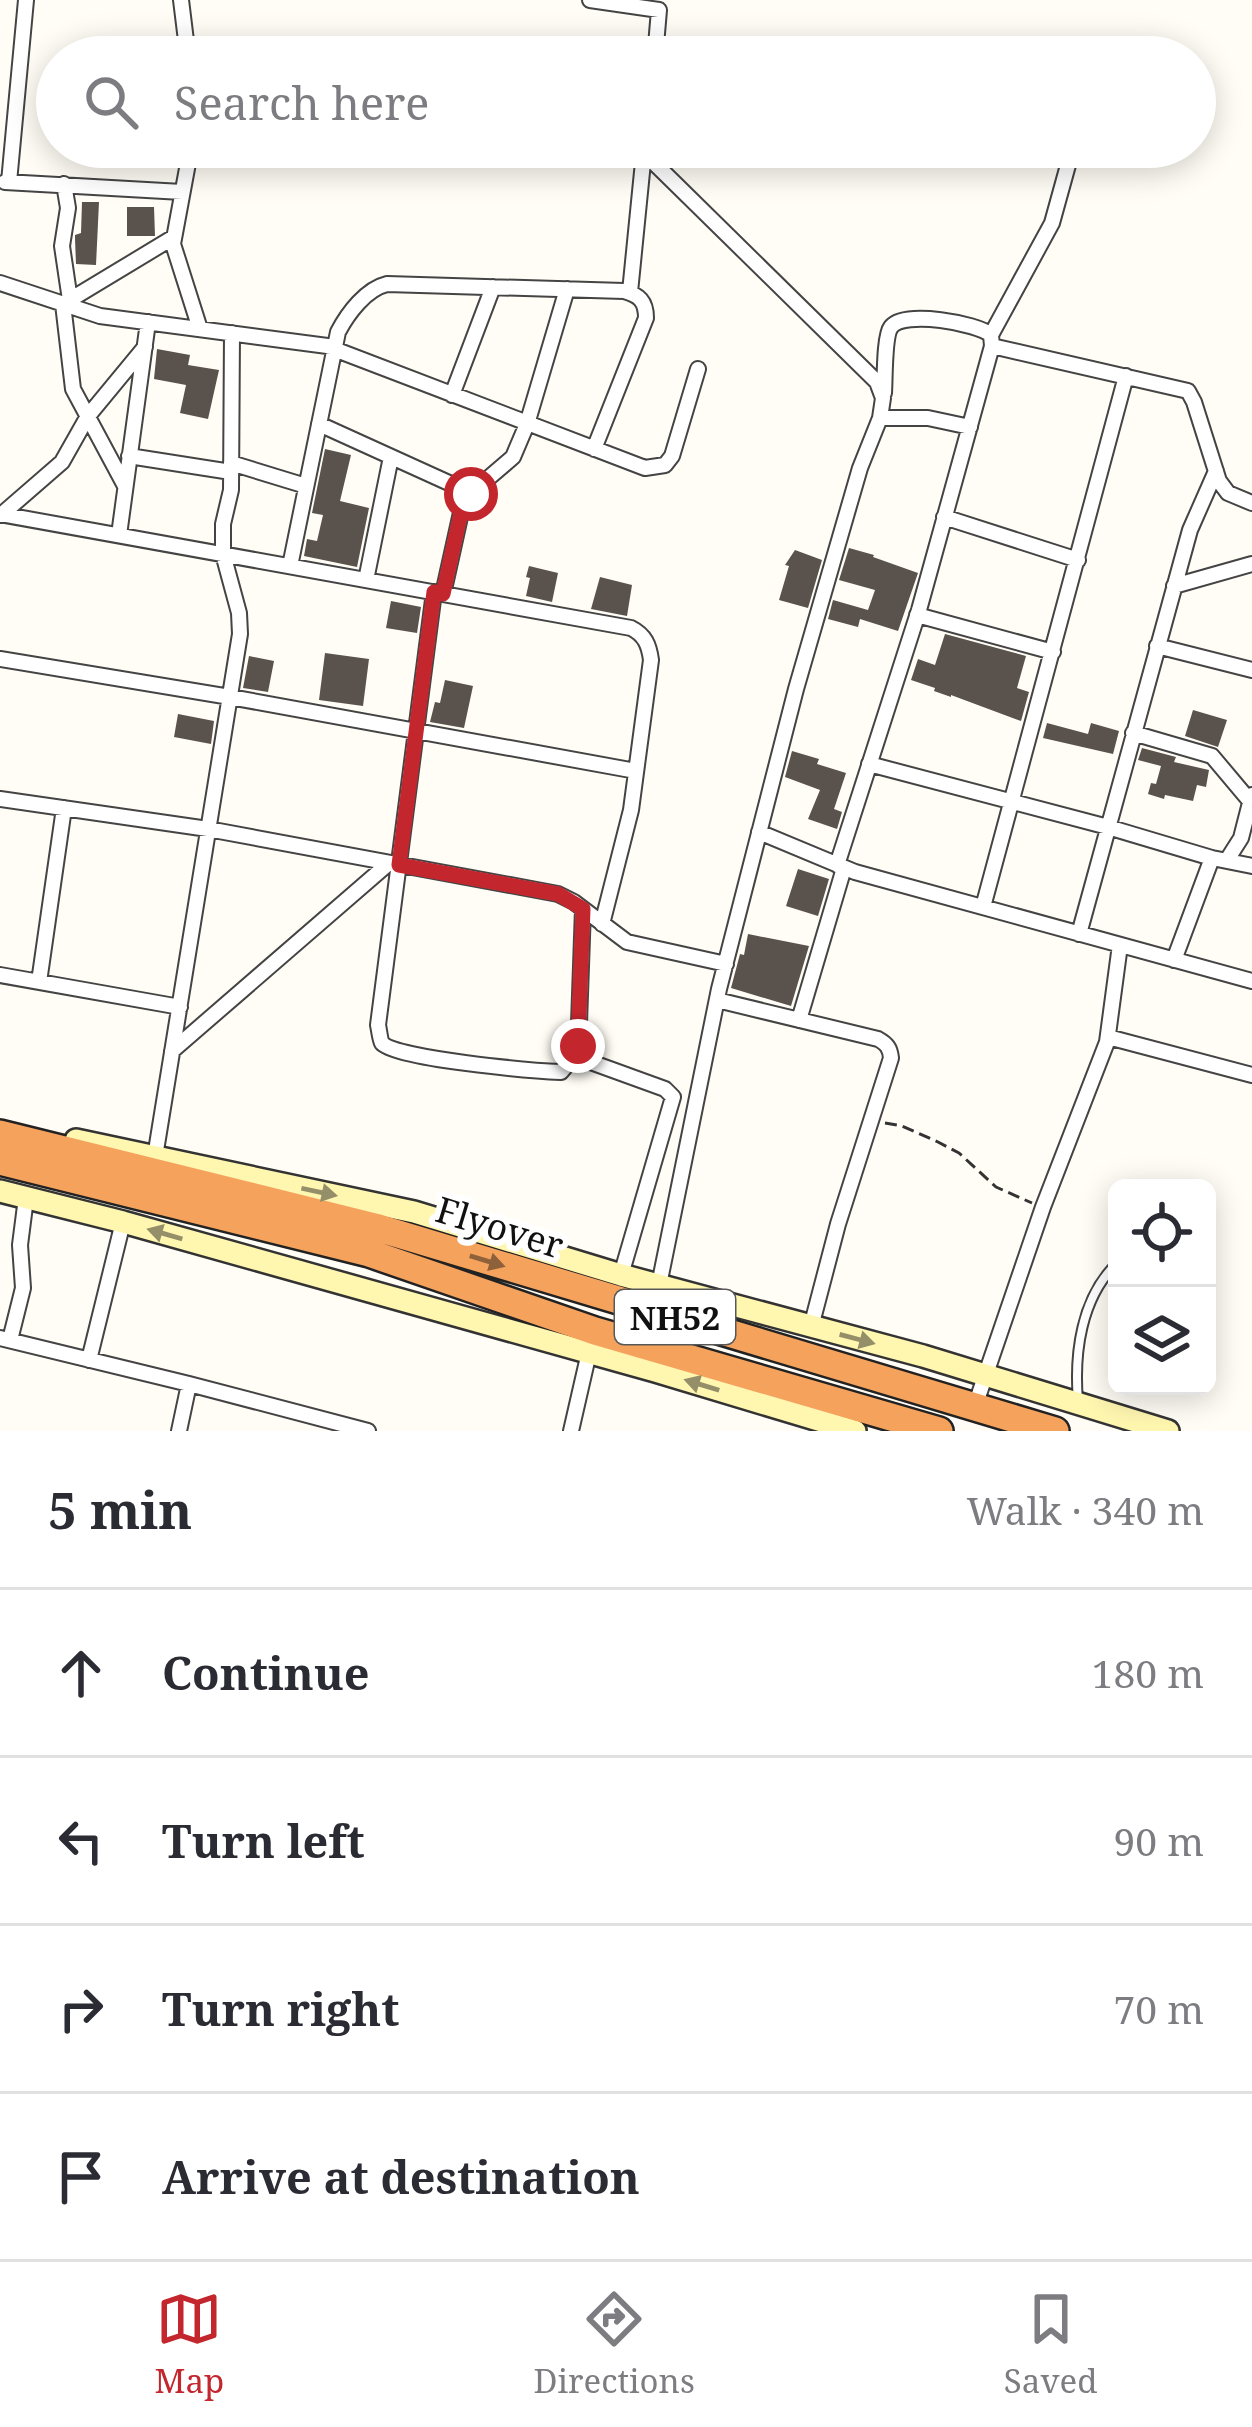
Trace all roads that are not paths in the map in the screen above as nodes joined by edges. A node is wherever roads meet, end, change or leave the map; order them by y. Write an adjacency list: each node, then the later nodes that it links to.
1 (26, 0): 11 (street)
2 (181, 0): 5 (street)
3 (590, 0): 4 (street)
4 (660, 5): 6 (street)
5 (185, 36)
6 (657, 36)
7 (187, 168): 13 (street)
8 (642, 168): 18 (street)
9 (662, 168): 29 (street)
10 (1067, 168): 23 (street)
11 (4, 182): 12 (street)
12 (64, 184): 13 (street); 19 (street)
13 (182, 192): 14 (street)
14 (174, 238): 19 (street); 21 (street)
15 (0, 283): 19 (street)
16 (493, 287): 17 (street); 25 (street); 28 (street)
17 (567, 290): 18 (street); 33 (street)
18 (629, 292): 35 (street)
19 (67, 302): 20 (street); 30 (street)
20 (148, 322): 21 (street); 24 (street)
21 (200, 329): 22 (street)
22 (232, 333): 25 (street); 38 (street)
23 (991, 341): 27 (street); 29 (street); 34 (street)
24 (145, 347): 30 (street); 36 (street)
25 (334, 348): 28 (street); 32 (street)
26 (698, 369): 35 (street)
27 (1126, 376): 39 (street); 48 (street)
28 (452, 395): 33 (street)
29 (884, 398): 31 (street)
30 (88, 416): 40 (street); 44 (street)
31 (880, 418): 34 (street); 70 (street)
32 (319, 424): 37 (street); 41 (street)
33 (527, 424): 35 (street); 42 (street)
34 (970, 427): 45 (street)
35 (594, 449)
36 (130, 456): 38 (street); 40 (street)
37 (391, 457): 42 (street); 51 (street)
38 (231, 468): 41 (street); 47 (street)
39 (1216, 471): 43 (street); 52 (street)
40 (125, 486): 46 (street)
41 (306, 486): 50 (street)
42 (471, 494): 53 (street)
43 (1252, 503)
44 (0, 517): 46 (street)
45 (944, 517): 48 (street); 54 (street)
46 (118, 535): 47 (street)
47 (223, 554): 50 (street); 59 (street)
48 (1078, 560): 56 (street)
49 (1252, 564): 52 (street)
50 (290, 566): 51 (street)
51 (366, 580): 53 (street)
52 (1174, 586): 55 (street)
53 (439, 593): 60 (street); 63 (street)
54 (917, 615): 56 (street); 62 (street)
55 (1157, 646): 58 (street); 61 (street)
56 (1053, 652): 66 (street)
57 (0, 659): 59 (street)
58 (1252, 670)
59 (230, 697): 60 (street); 69 (street)
60 (416, 730): 63 (street); 72 (street)
61 (1133, 733): 64 (street); 68 (street)
62 (869, 764): 66 (street); 73 (street)
63 (636, 771): 77 (street)
64 (1251, 798): 71 (street)
65 (0, 799): 67 (street)
66 (1012, 802): 68 (street); 75 (street)
67 (64, 808): 69 (street); 84 (street)
68 (1108, 826): 71 (street); 78 (street)
69 (208, 830): 72 (street); 86 (street)
70 (759, 832): 73 (street); 81 (street)
71 (1220, 859): 74 (street); 80 (street)
72 (394, 864): 76 (street); 89 (street); 90 (street)
73 (840, 866): 75 (street); 87 (street)
74 (1252, 866)
75 (983, 907): 78 (street)
76 (583, 909): 77 (street); 90 (street)
77 (602, 924): 81 (street)
78 (1079, 934): 79 (street)
79 (1120, 945): 80 (street); 88 (street)
80 (1174, 960): 83 (street)
81 (726, 964): 85 (street)
82 (0, 975): 84 (street)
83 (1252, 981)
84 (39, 982): 86 (street)
85 (717, 1000): 87 (street); 102 (street)
86 (180, 1007): 89 (street)
87 (799, 1020): 103 (street)
88 (1108, 1037): 91 (street); 107 (street)
89 (172, 1051): 94 (street)
90 (578, 1052): 100 (street)
91 (1252, 1075)
92 (0, 1121): 94 (main road)
93 (0, 1134): 99 (highway, Flyover / NH52)
94 (155, 1157): 100 (main road, one-way to 100)
95 (0, 1161): 99 (highway, Flyover / NH52)
96 (0, 1191): 97 (main road)
97 (26, 1198): 98 (main road); 104 (street)
98 (123, 1222): 105 (main road, one-way to 98); 106 (street)
99 (372, 1240): 105 (highway, Flyover / NH52); 110 (highway, Flyover / NH52, one-way to 110)
100 (621, 1275): 102 (main road)
101 (1108, 1276): 109 (lane)
102 (659, 1286): 103 (main road)
103 (811, 1327): 107 (main road, one-way to 107)
104 (5, 1339): 106 (street)
105 (592, 1342): 113 (street); 114 (main road, one-way to 105); 115 (highway, NH52)
106 (89, 1360): 108 (street)
107 (985, 1376): 109 (main road); 110 (street)
108 (189, 1384): 111 (street); 112 (street)
109 (1078, 1402): 117 (main road)
110 (975, 1406): 116 (highway, NH52)
111 (179, 1431)
112 (368, 1431)
113 (571, 1431)
114 (855, 1431)
115 (938, 1431)
116 (1055, 1431)
117 (1168, 1431)

